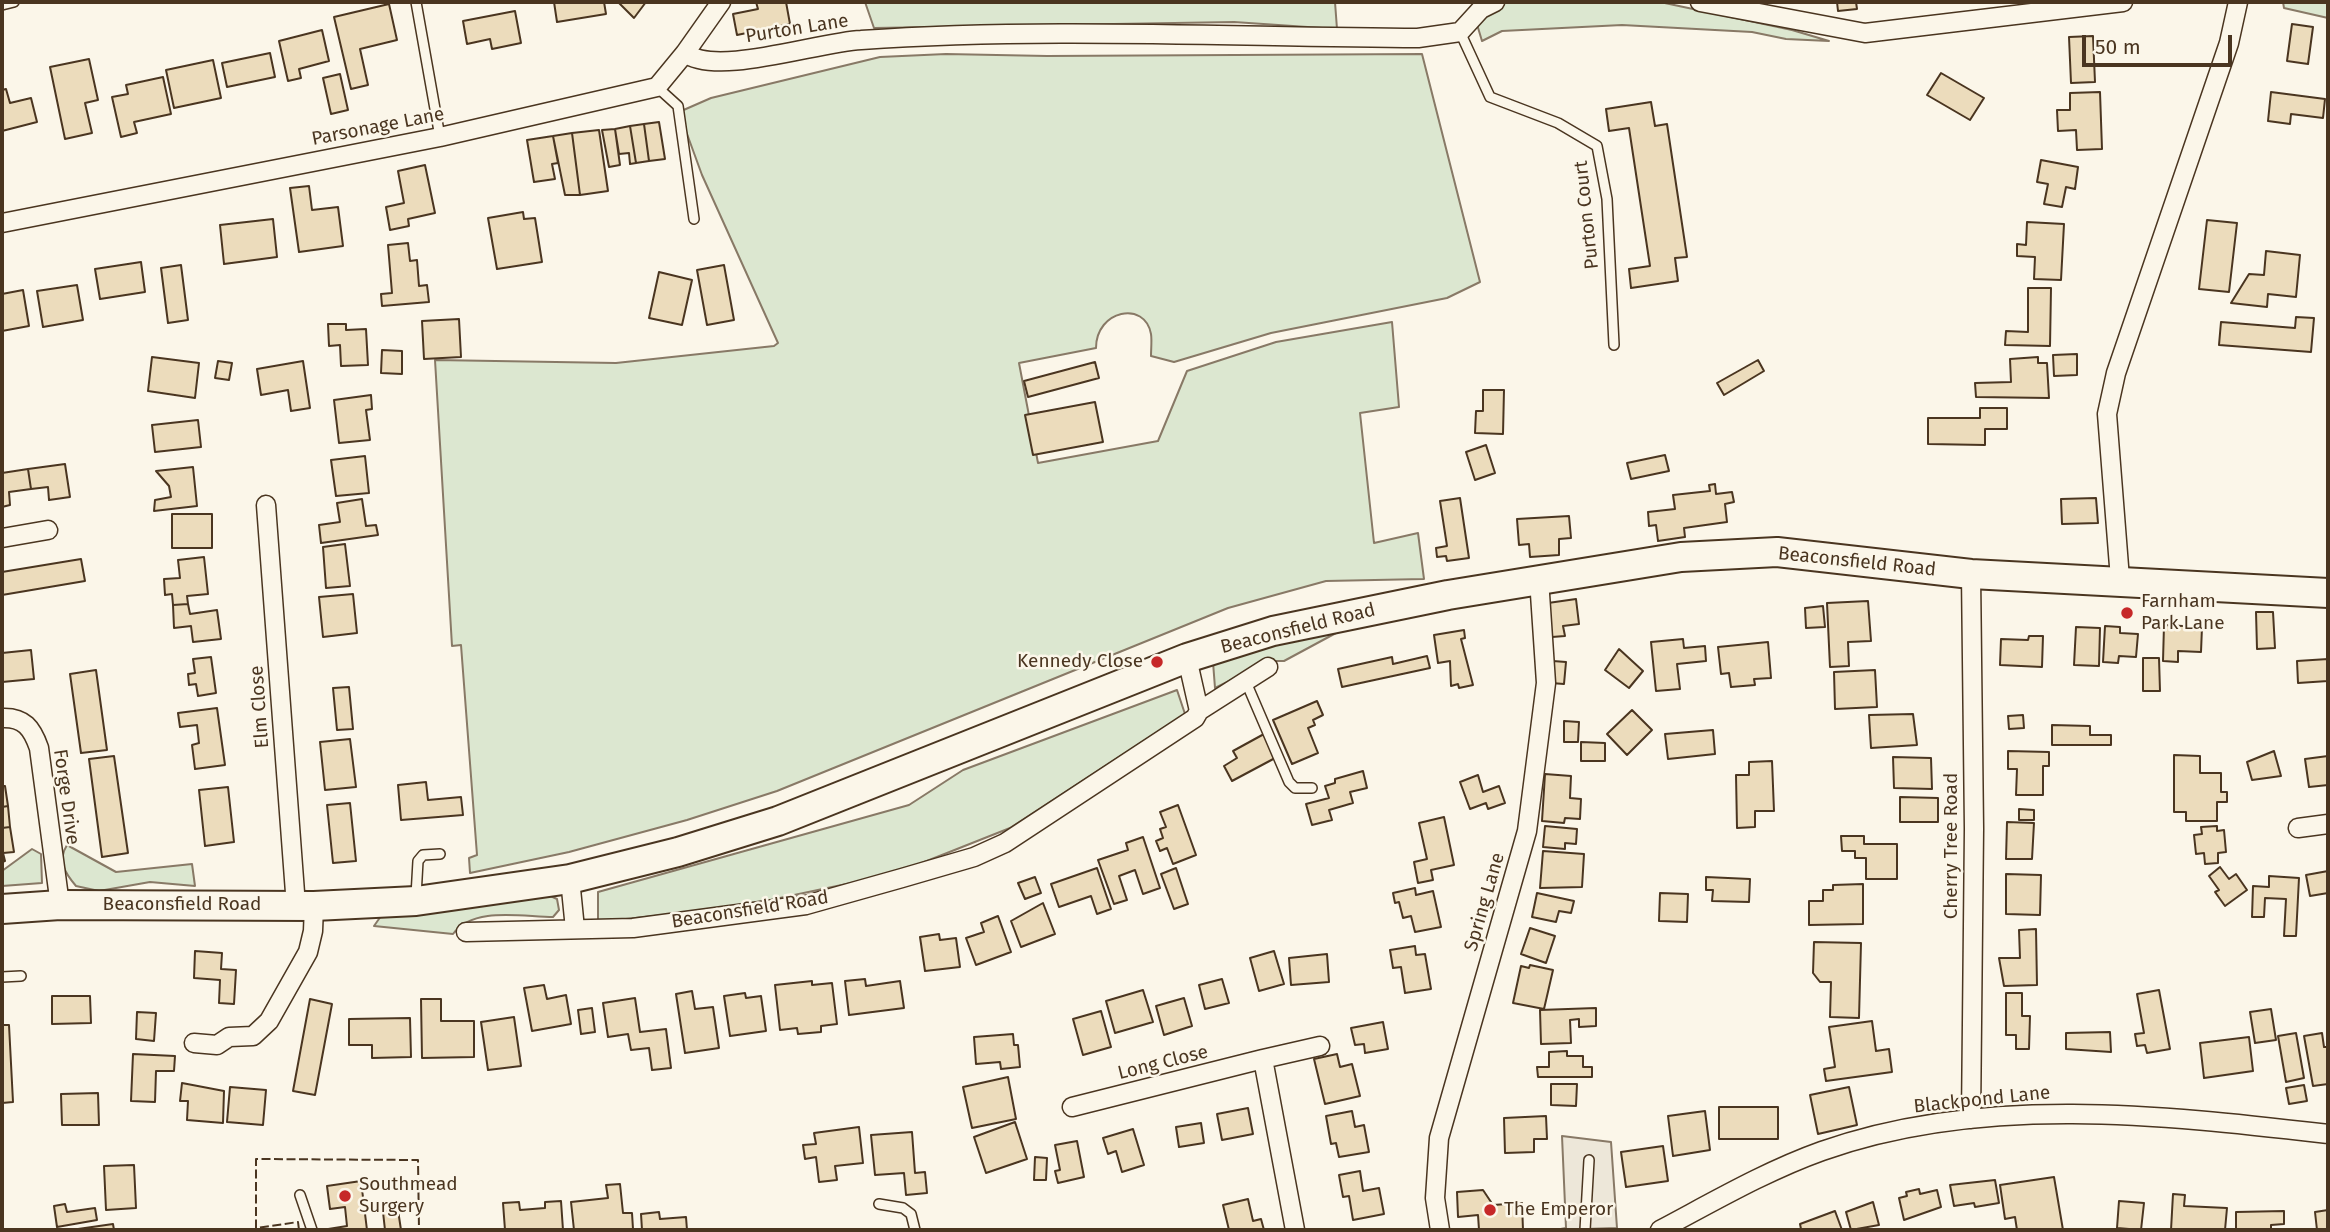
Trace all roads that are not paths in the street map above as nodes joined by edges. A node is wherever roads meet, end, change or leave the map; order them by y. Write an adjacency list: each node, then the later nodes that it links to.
1 (14, 2): 8 (lane)
2 (416, 2): 12 (lane)
3 (721, 2): 10 (street)
4 (1495, 2): 9 (street)
5 (1700, 2): 6 (street)
6 (2123, 2)
7 (2238, 2): 21 (street)
8 (2, 5)
9 (1460, 32): 10 (street, Purton Lane); 15 (lane, Purton Court)
10 (685, 53): 11 (street)
11 (657, 87): 12 (street, Parsonage Lane); 13 (lane)
12 (440, 136): 14 (street, Parsonage Lane)
13 (694, 219)
14 (2, 223)
15 (1614, 345)
16 (266, 505): 35 (street, Elm Close)
17 (48, 530): 18 (street)
18 (2, 538)
19 (1971, 574): 20 (main road, Beaconsfield Road); 21 (main road, Beaconsfield Road); 45 (street, Cherry Tree Road)
20 (1539, 579): 23 (main road, Beaconsfield Road); 53 (street, Spring Lane)
21 (2120, 579): 22 (main road, Beaconsfield Road)
22 (2328, 593)
23 (1187, 659): 26 (street); 32 (main road, Beaconsfield Road)
24 (1268, 667): 25 (street, Beaconsfield Road)
25 (1246, 682): 26 (street, Beaconsfield Road); 28 (lane)
26 (1199, 711): 37 (street, Beaconsfield Road)
27 (2, 718): 34 (street, Forge Drive)
28 (1312, 788)
29 (2328, 824): 30 (street)
30 (2298, 828)
31 (440, 854): 33 (lane)
32 (570, 879): 33 (main road, Beaconsfield Road); 37 (street)
33 (416, 901): 35 (main road, Beaconsfield Road)
34 (60, 905): 35 (main road, Beaconsfield Road); 36 (main road, Beaconsfield Road)
35 (305, 906): 41 (street)
36 (2, 909)
37 (575, 929): 38 (street, Beaconsfield Road)
38 (466, 932)
39 (21, 976): 40 (lane)
40 (2, 977)
41 (194, 1044)
42 (1320, 1046): 43 (street, Long Close)
43 (1264, 1059): 44 (street, Long Close); 52 (street)
44 (1072, 1107)
45 (1971, 1119): 46 (street, Blackpond Lane); 55 (street, Blackpond Lane)
46 (2328, 1134)
47 (1589, 1160): 54 (lane)
48 (300, 1195): 50 (lane)
49 (879, 1204): 51 (lane)
50 (312, 1230)
51 (915, 1230)
52 (1295, 1230)
53 (1440, 1230)
54 (1585, 1230)
55 (1660, 1230)

